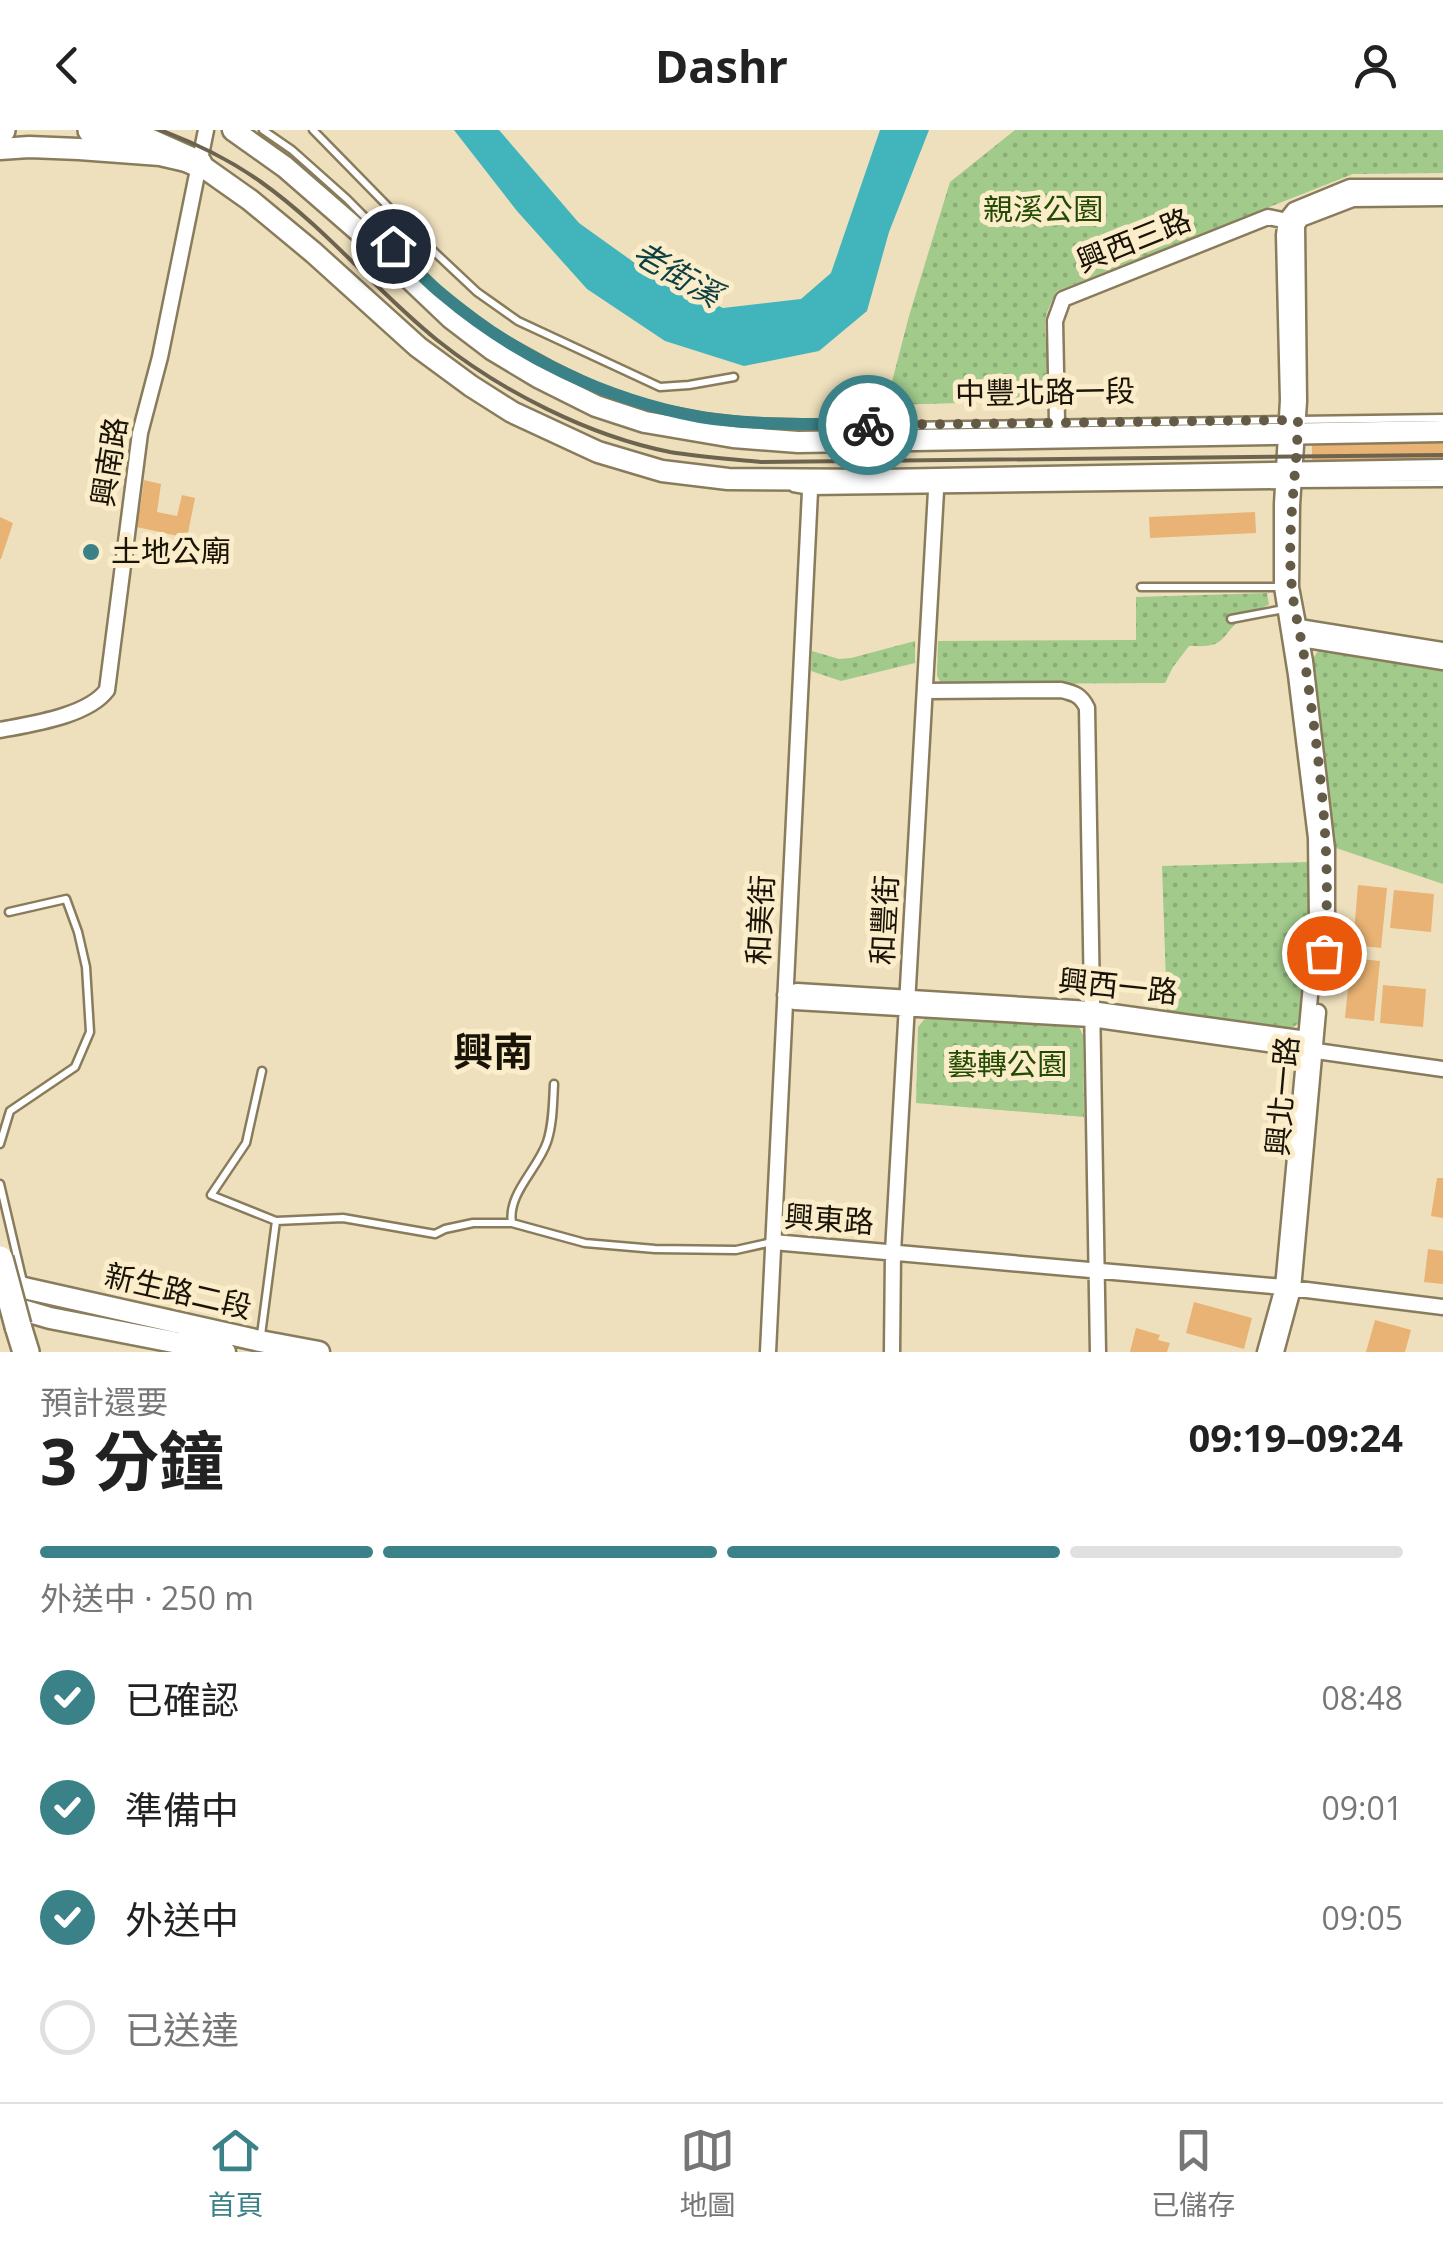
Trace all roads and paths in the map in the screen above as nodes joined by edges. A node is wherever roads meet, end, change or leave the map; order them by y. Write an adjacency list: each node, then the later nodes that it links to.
1 (92, 130): 7 (highway)
2 (206, 130): 7 (street, 興南路)
3 (233, 130): 14 (main road, 中豐北路一段)
4 (264, 130): 13 (lane, 中豐北路一段)
5 (314, 130): 11 (lane)
6 (0, 150): 7 (main road)
7 (199, 164): 18 (main road); 30 (street, 興南路)
8 (1443, 186): 10 (street, 興西三路)
9 (1443, 198): 10 (street, 興西三路)
10 (1292, 222): 13 (street, 興西三路); 14 (street, 興北一路)
11 (734, 377)
12 (1443, 418): 14 (lane, 中豐北路一段)
13 (1057, 422): 14 (lane, 中豐北路一段)
14 (1293, 426): 15 (main road, 中豐北路一段); 17 (street, 興北一路)
15 (1443, 430)
16 (1443, 470): 17 (main road)
17 (1289, 479): 18 (main road); 19 (lane); 21 (lane); 23 (street, 興北一路)
18 (758, 480): 20 (lane)
19 (1443, 483)
20 (810, 491): 21 (lane); 32 (street, 和美街)
21 (936, 491): 29 (street, 和豐街)
22 (1141, 587): 23 (lane)
23 (1287, 587): 24 (street); 26 (street, 興北一路)
24 (1285, 609): 25 (lane); 26 (street)
25 (1231, 619)
26 (1296, 633): 27 (street); 28 (street); 35 (street, 興北一路)
27 (1443, 650)
28 (1443, 662)
29 (926, 691): 33 (street, 和豐街); 34 (street)
30 (0, 730)
31 (9, 912): 40 (lane)
32 (785, 995): 33 (street, 興西一路); 44 (street, 和美街)
33 (908, 1003): 34 (street, 興西一路); 45 (street, 和豐街)
34 (1091, 1014): 35 (street, 興西一路); 47 (street)
35 (1310, 1045): 36 (street, 興西一路); 37 (street); 50 (street, 興北一路)
36 (1443, 1059)
37 (1443, 1068)
38 (262, 1071): 42 (lane)
39 (554, 1084): 43 (lane)
40 (0, 1144)
41 (0, 1184): 49 (lane)
42 (276, 1221): 43 (lane, 興東路); 53 (lane)
43 (512, 1223): 44 (lane, 興東路)
44 (773, 1242): 45 (street, 興東路); 57 (street, 和美街)
45 (893, 1252): 47 (street, 興東路); 58 (street, 和豐街)
46 (0, 1259): 54 (highway, bridge)
47 (1098, 1272): 50 (street, 興東路); 59 (street)
48 (0, 1280): 49 (main road, 新生路二段)
49 (24, 1288): 53 (main road, 新生路二段)
50 (1288, 1288): 52 (street, 興東路); 60 (street); 61 (street)
51 (0, 1303): 55 (main road, 新生路二段)
52 (1443, 1306)
53 (259, 1347): 56 (main road, 新生路二段)
54 (26, 1352)
55 (225, 1352)
56 (319, 1352)
57 (768, 1352)
58 (892, 1352)
59 (1098, 1352)
60 (1265, 1352)
61 (1276, 1352)

